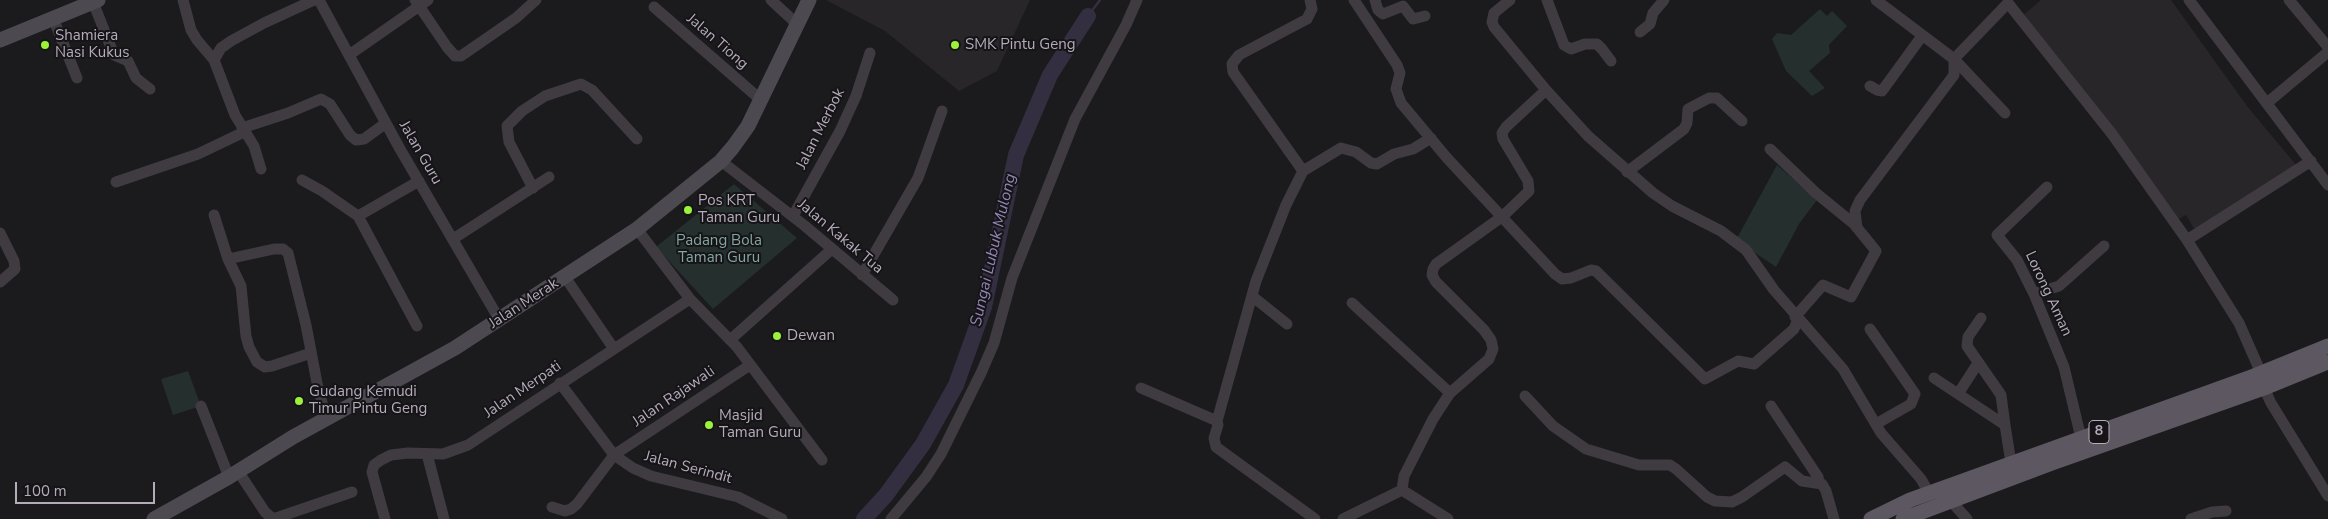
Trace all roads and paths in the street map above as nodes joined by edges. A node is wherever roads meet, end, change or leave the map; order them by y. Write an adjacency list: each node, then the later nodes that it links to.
1 (183, 0): 30 (street)
2 (314, 0): 30 (street)
3 (319, 0): 29 (street, Jalan Guru)
4 (536, 0): 18 (street)
5 (771, 0): 22 (street)
6 (809, 0): 22 (street, Jalan Merak)
7 (1137, 0): 124 (street)
8 (1310, 0): 50 (street)
9 (1354, 0): 44 (street)
10 (1375, 0): 20 (street)
11 (1510, 0): 36 (street)
12 (1547, 0): 32 (street)
13 (1664, 0): 23 (street)
14 (1876, 0): 24 (street)
15 (2190, 0): 38 (street)
16 (2289, 0): 26 (street)
17 (96, 1): 21 (street); 35 (street)
18 (421, 2): 29 (street)
19 (654, 7): 37 (street, Jalan Tiong)
20 (1425, 16)
21 (53, 18): 25 (street); 33 (street)
22 (797, 24): 37 (street, Jalan Merak)
23 (1640, 32)
24 (1922, 36): 31 (street); 34 (street)
25 (0, 40)
26 (2328, 48)
27 (2328, 52): 38 (street)
28 (870, 53): 61 (street, Jalan Merbok)
29 (349, 55): 42 (street, Jalan Guru)
30 (216, 56): 43 (street)
31 (1954, 59): 40 (street); 63 (street); 67 (street)
32 (1611, 61)
33 (77, 78)
34 (1870, 86)
35 (150, 89)
36 (1546, 90): 51 (street); 62 (street)
37 (761, 100): 48 (street, Jalan Merak)
38 (2267, 103): 47 (street)
39 (942, 111): 71 (street)
40 (2006, 113)
41 (1742, 121): 51 (street)
42 (386, 123): 43 (street); 54 (street, Jalan Guru)
43 (243, 130): 49 (street); 55 (street)
44 (1431, 138): 50 (street); 62 (street)
45 (637, 139): 58 (street)
46 (1770, 149): 63 (street)
47 (2311, 161): 56 (street); 67 (street)
48 (720, 162): 61 (street, Jalan Kakak Tua); 64 (street, Jalan Merak)
49 (261, 169)
50 (1303, 170): 75 (street)
51 (1627, 172): 79 (street)
52 (549, 177): 58 (street)
53 (302, 180): 60 (street)
54 (419, 181): 60 (street); 66 (street, Jalan Guru)
55 (116, 182)
56 (2328, 184)
57 (2047, 187): 74 (street, Lorong Aman)
58 (533, 188): 66 (street)
59 (214, 215): 70 (street)
60 (358, 216): 83 (street)
61 (793, 216): 69 (street, Jalan Kakak Tua)
62 (1503, 216): 79 (street); 96 (street)
63 (1857, 228): 79 (street)
64 (637, 229): 72 (street, Jalan Merak); 76 (street)
65 (0, 233): 73 (street)
66 (453, 239): 81 (street, Jalan Guru)
67 (2187, 240): 93 (street)
68 (2104, 246): 74 (street)
69 (832, 250): 71 (street, Jalan Kakak Tua); 85 (street)
70 (228, 259): 88 (street); 88 (street)
71 (862, 275): 77 (street, Jalan Kakak Tua)
72 (565, 277): 81 (street, Jalan Merak); 87 (street)
73 (0, 282)
74 (2034, 294): 106 (street, Lorong Aman)
75 (1252, 296): 82 (street); 103 (street)
76 (690, 299): 85 (street); 87 (street, Jalan Merpati)
77 (893, 300)
78 (1352, 303): 96 (street)
79 (1796, 318): 104 (street)
80 (1981, 318): 90 (street)
81 (499, 319): 101 (street, Jalan Merak)
82 (1287, 324)
83 (417, 326)
84 (1870, 329): 104 (street)
85 (730, 340): 91 (street)
86 (2328, 346): 93 (main road, 8)
87 (614, 350): 94 (street, Jalan Merpati)
88 (311, 353): 101 (street)
89 (2328, 362): 93 (main road, 8)
90 (1978, 363): 97 (street); 105 (street)
91 (750, 365): 108 (street, Jalan Rajawali); 109 (street)
92 (1934, 378): 97 (street)
93 (2263, 380): 102 (main road, 8); 116 (street)
94 (560, 383): 107 (street, Jalan Merpati); 108 (street, Jalan Serindit)
95 (1141, 388): 103 (street)
96 (1450, 394): 113 (street)
97 (1958, 394): 105 (street)
98 (1525, 396): 112 (street)
99 (201, 406): 111 (street)
100 (1771, 406): 112 (street)
101 (326, 418): 111 (street, Jalan Merak)
102 (2156, 419): 106 (main road, 8); 117 (main road, 8)
103 (1216, 421): 125 (street)
104 (1876, 424): 115 (street)
105 (2005, 425): 110 (street)
106 (2081, 438): 110 (main road, 8)
107 (427, 454): 121 (street, Jalan Merpati); 122 (street)
108 (614, 455): 118 (street, Jalan Rajawali); 123 (street, Jalan Serindit)
109 (822, 460)
110 (2011, 463): 115 (main road, 8)
111 (234, 474): 114 (street); 120 (street, Jalan Merak)
112 (1819, 483): 128 (street)
113 (1402, 490): 126 (street); 127 (street)
114 (352, 492)
115 (1929, 493): 129 (main road, 8)
116 (2328, 496)
117 (1950, 500): 130 (main road, 8); 131 (street)
118 (552, 507)
119 (2226, 511): 132 (street)
120 (154, 519)
121 (385, 519)
122 (444, 519)
123 (782, 519)
124 (891, 519)
125 (1315, 519)
126 (1344, 519)
127 (1448, 519)
128 (1834, 519)
129 (1871, 519)
130 (1903, 519)
131 (1967, 519)
132 (2191, 519)

